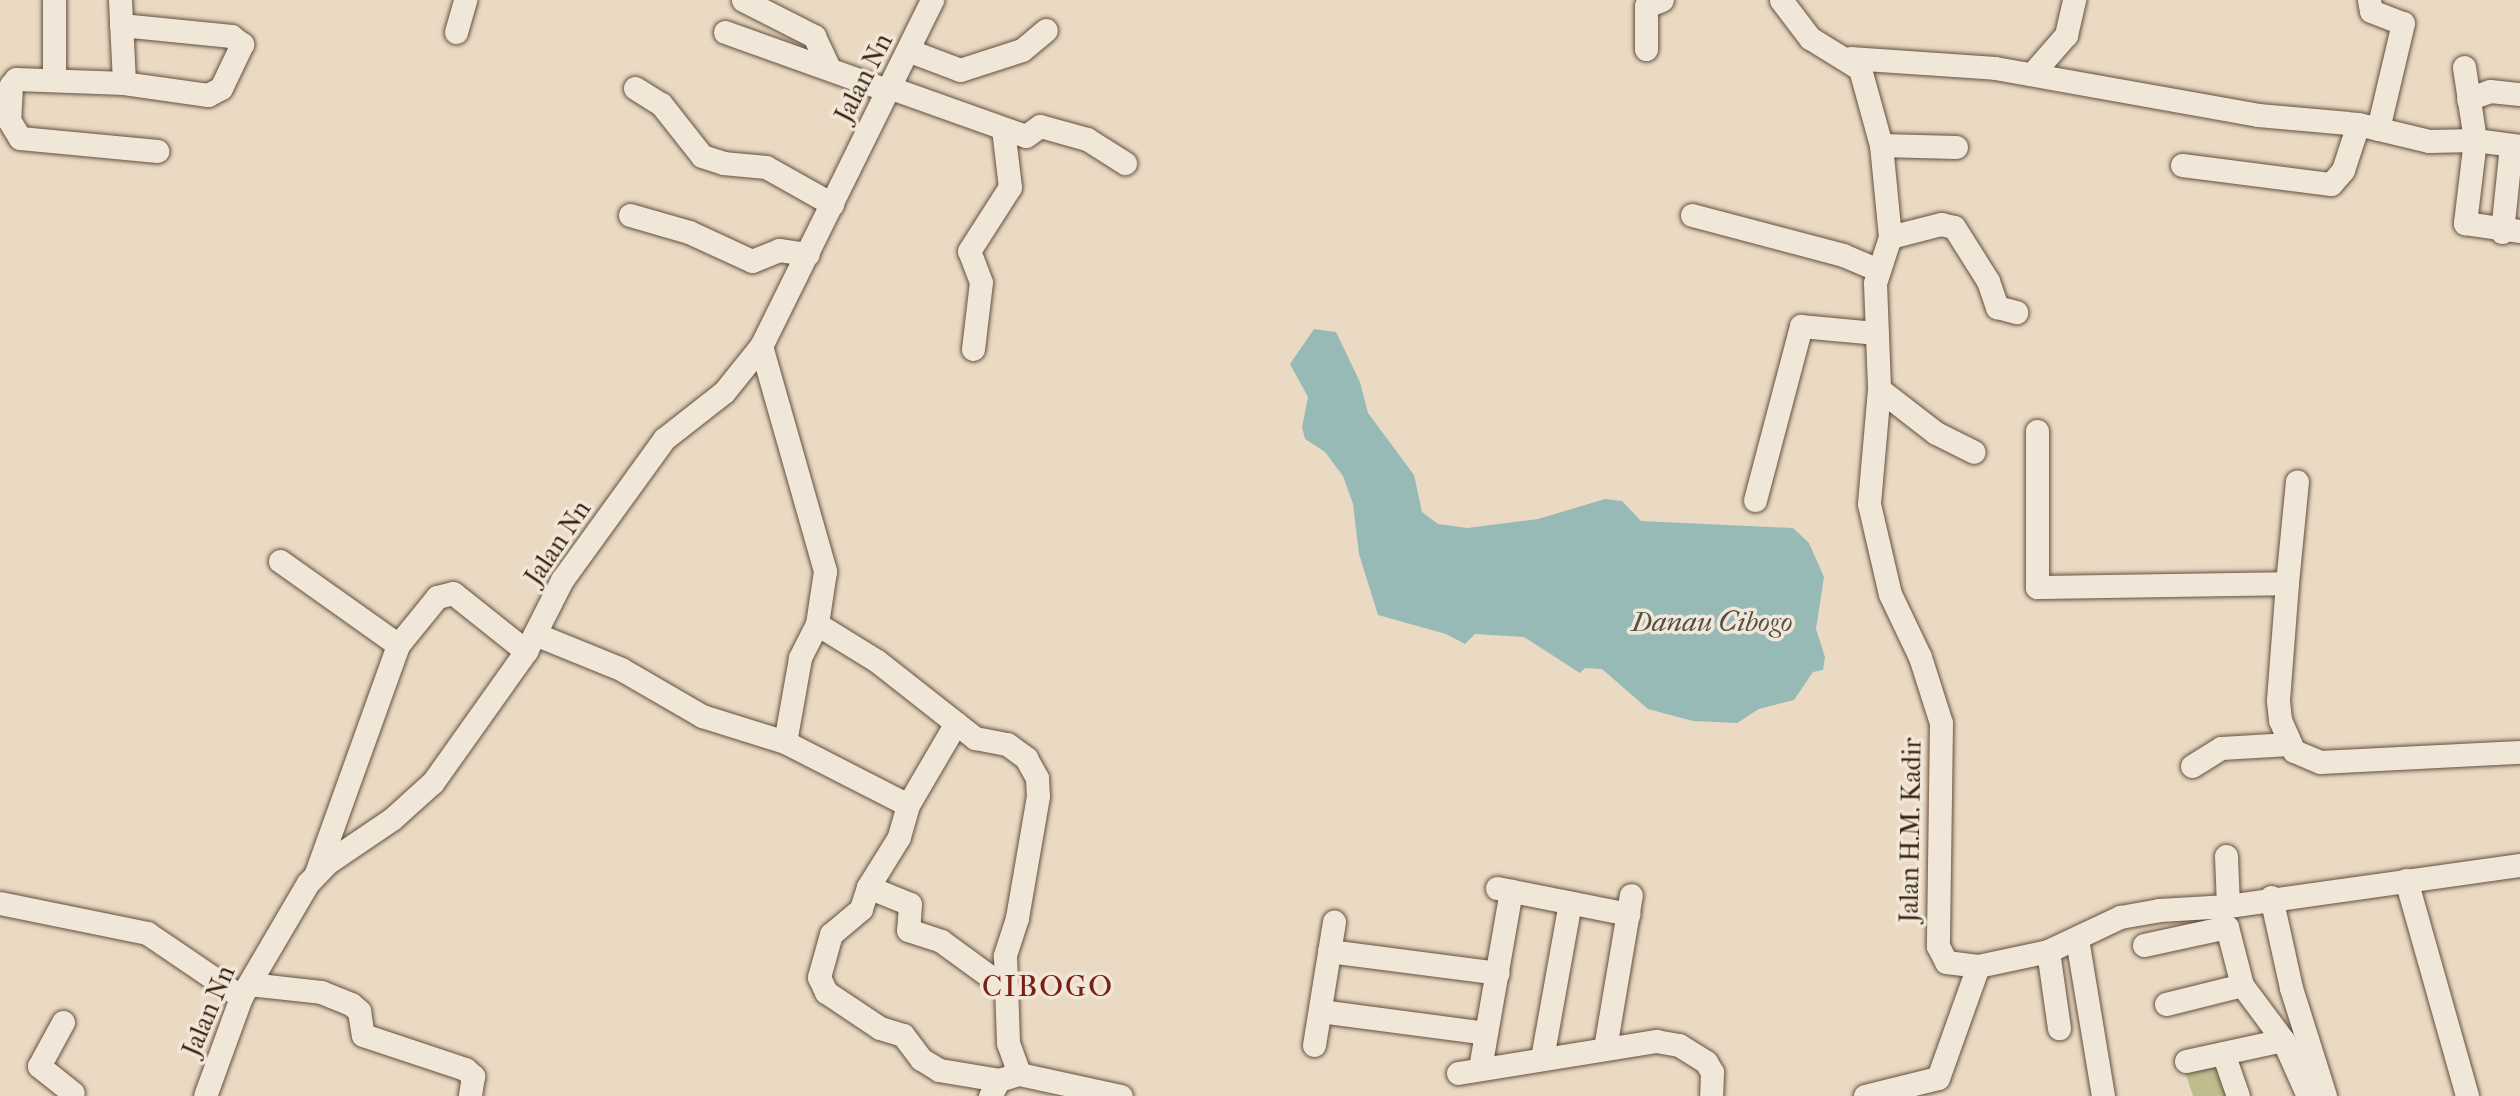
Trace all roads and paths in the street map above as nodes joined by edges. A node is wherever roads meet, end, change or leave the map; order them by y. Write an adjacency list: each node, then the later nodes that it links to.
1 (54, 0): 20 (street)
2 (120, 0): 10 (street)
3 (465, 0): 12 (street)
4 (743, 0): 17 (street)
5 (932, 0): 15 (street, Jalan Nn)
6 (1662, 0): 14 (street)
7 (1781, 0): 16 (street)
8 (2074, 0): 19 (street)
9 (2369, 0): 26 (street)
10 (121, 25): 21 (street); 21 (street)
11 (1046, 30): 15 (street)
12 (456, 32)
13 (725, 32): 17 (street)
14 (1646, 49)
15 (910, 51): 23 (street, Jalan Nn)
16 (1850, 58): 19 (street); 29 (street, Jalan H.M. Kadir)
17 (828, 66): 23 (street)
18 (2464, 67): 25 (street)
19 (2032, 74): 26 (street)
20 (54, 77): 21 (street); 32 (street)
21 (124, 83)
22 (635, 88): 35 (street)
23 (891, 90): 27 (street); 35 (street, Jalan Nn)
24 (2520, 94): 25 (street)
25 (2469, 99): 28 (street)
26 (2368, 127): 28 (street); 34 (street)
27 (1003, 129): 33 (street); 45 (street)
28 (2474, 140): 30 (street); 38 (street)
29 (1881, 145): 31 (street); 39 (street, Jalan H.M. Kadir)
30 (2516, 146): 38 (street)
31 (1956, 147)
32 (157, 151)
33 (1125, 163)
34 (2182, 165)
35 (832, 204): 40 (street, Jalan Nn)
36 (629, 215): 40 (street)
37 (1692, 215): 41 (street)
38 (2511, 232)
39 (1890, 237): 41 (street, Jalan H.M. Kadir); 42 (street)
40 (808, 254): 44 (street, Jalan Nn)
41 (1880, 270): 43 (street, Jalan H.M. Kadir)
42 (2016, 312)
43 (1877, 332): 46 (street, Jalan H.M. Kadir); 50 (street)
44 (761, 346): 53 (street); 54 (street, Jalan Nn)
45 (973, 349)
46 (1879, 389): 48 (street); 76 (street, Jalan H.M. Kadir)
47 (2038, 431): 52 (street)
48 (1974, 452)
49 (2297, 481): 52 (street)
50 (1755, 500)
51 (280, 561): 55 (street)
52 (2287, 583): 58 (street)
53 (817, 624): 56 (street); 57 (street)
54 (530, 643): 55 (street); 57 (street); 64 (street, Jalan Nn)
55 (398, 645): 64 (street)
56 (956, 723): 61 (street); 79 (street)
57 (785, 742): 61 (street)
58 (2289, 744): 59 (street); 60 (street)
59 (2520, 752)
60 (2192, 766)
61 (908, 805): 66 (street)
62 (2226, 856): 70 (street)
63 (2520, 865): 65 (street, Jalan H.M. Kadir)
64 (316, 873): 80 (street, Jalan Nn)
65 (2406, 880): 67 (street, Jalan H.M. Kadir); 103 (street)
66 (868, 887): 79 (street); 92 (street)
67 (2271, 897): 70 (street, Jalan H.M. Kadir); 102 (street)
68 (1570, 902): 77 (street); 88 (street); 90 (street)
69 (0, 903): 80 (street)
70 (2228, 917): 72 (street, Jalan H.M. Kadir); 73 (street); 78 (street)
71 (1334, 922): 74 (street)
72 (2077, 939): 75 (street, Jalan H.M. Kadir); 99 (street)
73 (2144, 945)
74 (1329, 951): 77 (street); 82 (street)
75 (2048, 951): 76 (street, Jalan H.M. Kadir); 84 (street)
76 (1978, 966): 98 (street)
77 (1497, 973): 85 (street)
78 (2242, 985): 81 (street); 86 (street)
79 (1007, 989): 92 (street)
80 (245, 991): 94 (street, Jalan Nn); 95 (street)
81 (2166, 1004)
82 (1320, 1011): 85 (street); 87 (street)
83 (63, 1022): 93 (street)
84 (2059, 1028)
85 (1486, 1033): 90 (street)
86 (2283, 1040): 89 (street); 101 (street)
87 (1314, 1045)
88 (1605, 1048): 90 (street); 97 (street)
89 (2223, 1054): 91 (street); 100 (street)
90 (1542, 1058)
91 (2186, 1061)
92 (1003, 1083): 96 (street)
93 (76, 1095)
94 (205, 1096)
95 (470, 1096)
96 (1121, 1096)
97 (1711, 1096)
98 (1866, 1096)
99 (2103, 1096)
100 (2238, 1096)
101 (2308, 1096)
102 (2325, 1096)
103 (2467, 1096)

